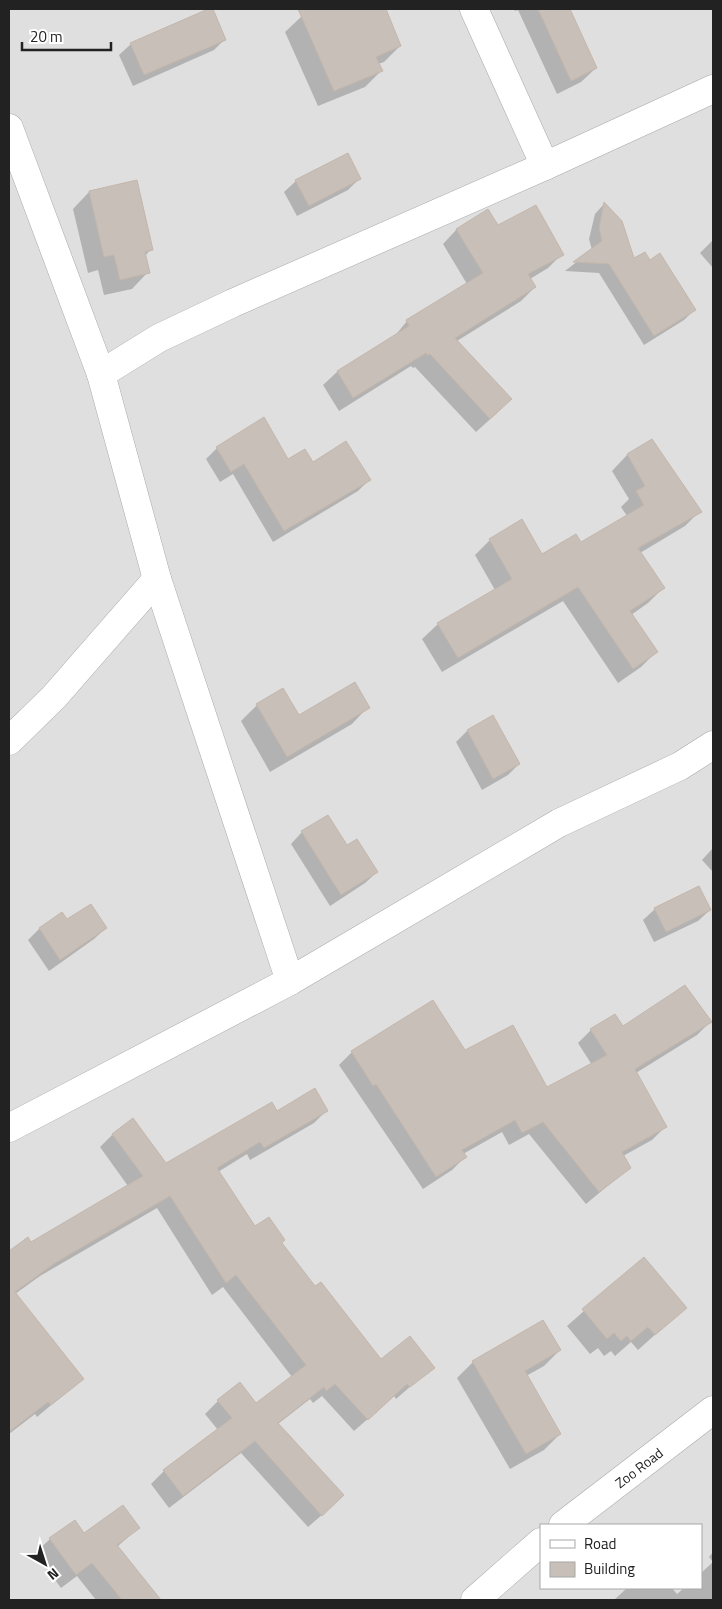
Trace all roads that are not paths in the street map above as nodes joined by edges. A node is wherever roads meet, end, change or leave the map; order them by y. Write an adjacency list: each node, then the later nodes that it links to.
1 (474, 9): 4 (street)
2 (713, 89): 4 (street)
3 (9, 128): 5 (street)
4 (545, 166): 5 (street)
5 (101, 374): 6 (street)
6 (157, 579): 7 (street); 9 (street)
7 (9, 741)
8 (713, 745): 9 (street)
9 (290, 981): 10 (street)
10 (9, 1128)
11 (713, 1410): 12 (street, Zoo Road)
12 (564, 1524)
13 (540, 1543): 14 (street)
14 (475, 1600)

